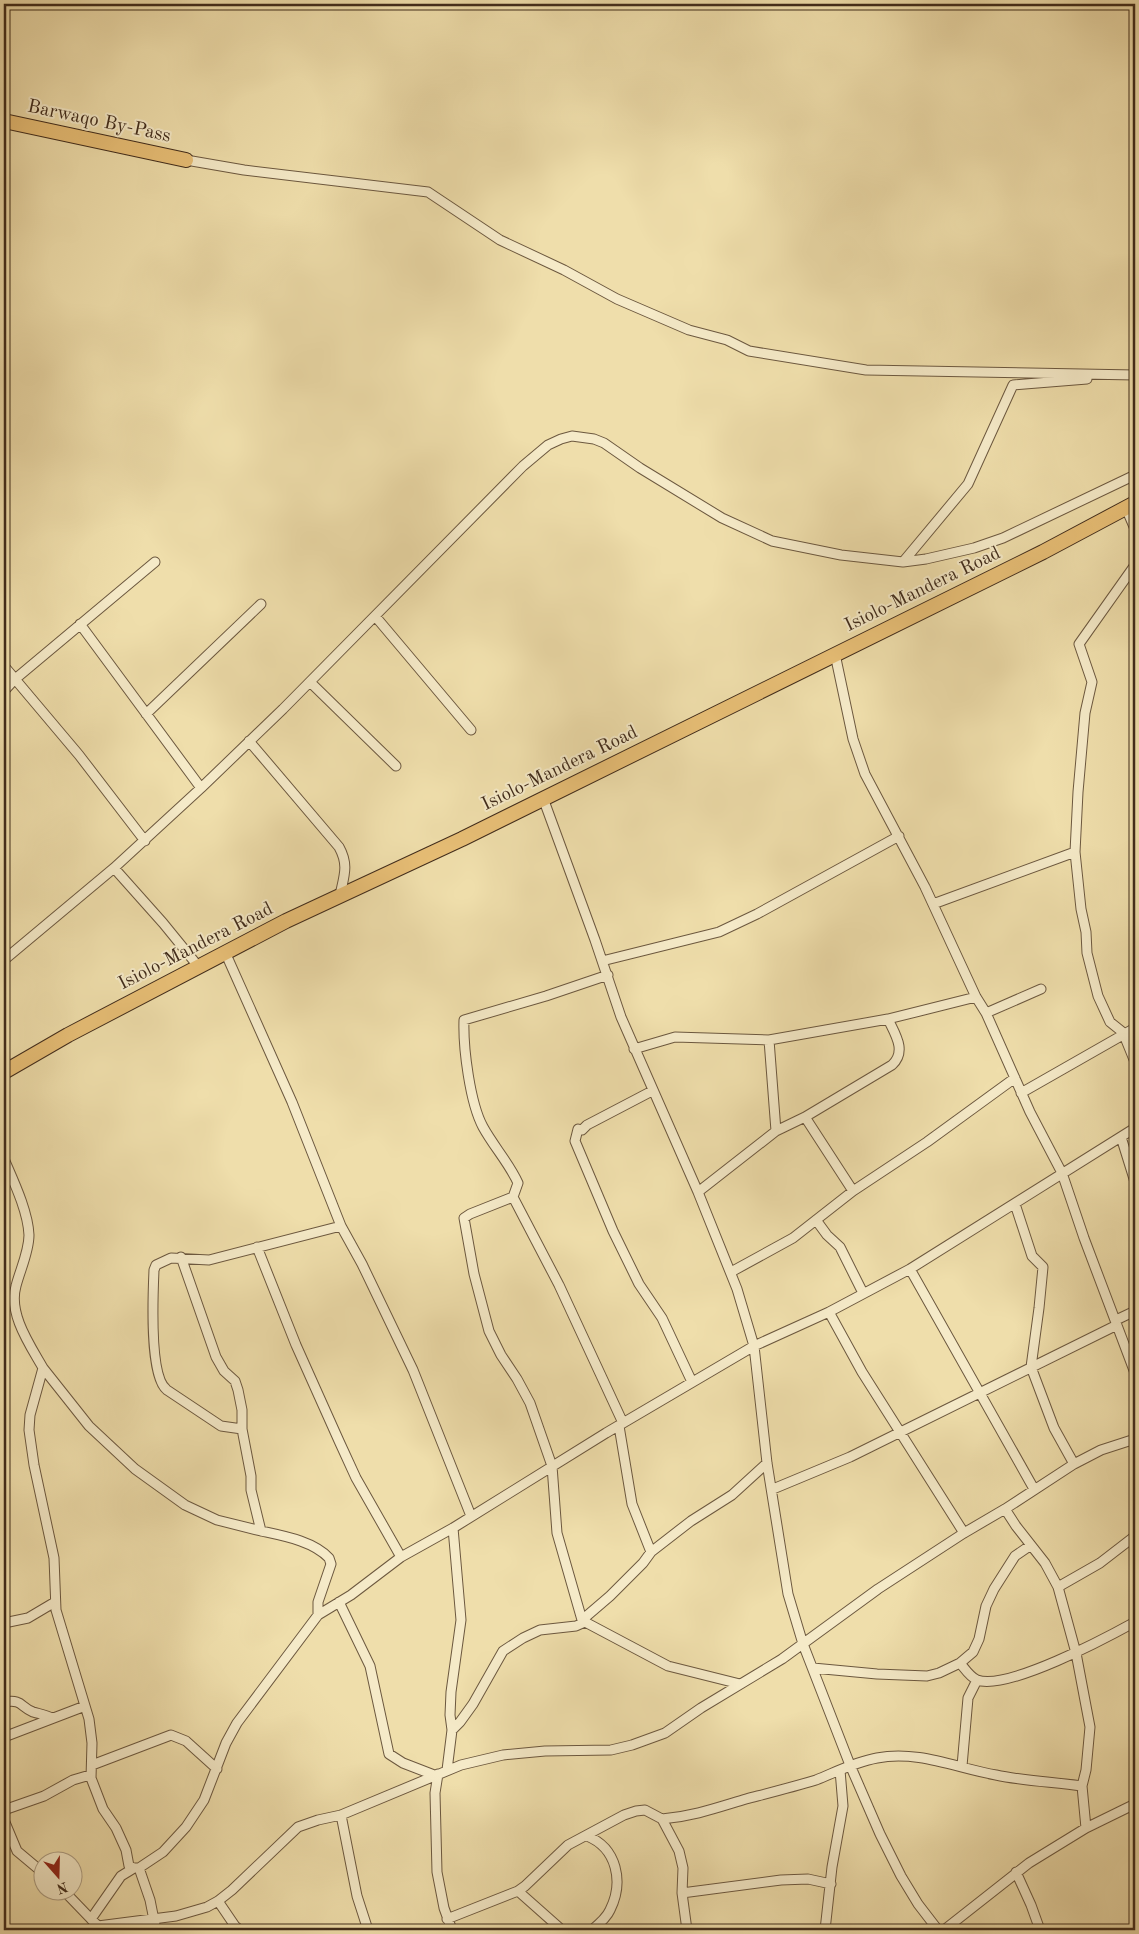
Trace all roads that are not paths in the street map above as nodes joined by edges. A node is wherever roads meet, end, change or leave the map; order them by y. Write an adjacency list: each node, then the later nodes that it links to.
1 (4, 121): 2 (highway, Barwaqo By-Pass)
2 (186, 160): 3 (street)
3 (1135, 375): 8 (street)
4 (1135, 475): 8 (street)
5 (1131, 506): 6 (street); 13 (highway, Isiolo-Mandera Road)
6 (1135, 529)
7 (155, 562): 12 (street)
8 (903, 562): 11 (street)
9 (1135, 565): 26 (street)
10 (260, 604): 18 (street)
11 (376, 616): 16 (street); 19 (street)
12 (80, 624): 15 (street); 18 (street)
13 (835, 654): 23 (highway, Isiolo-Mandera Road); 24 (street)
14 (4, 666): 15 (street)
15 (14, 680): 17 (street); 25 (street)
16 (310, 682): 20 (street); 21 (street)
17 (4, 691)
18 (146, 714): 22 (street)
19 (471, 730)
20 (249, 741): 22 (street); 28 (street)
21 (396, 766)
22 (201, 788): 25 (street)
23 (543, 798): 28 (highway, Isiolo-Mandera Road); 32 (street)
24 (899, 836): 29 (street); 32 (street)
25 (144, 841): 27 (street)
26 (1075, 852): 29 (street); 40 (street)
27 (114, 868): 31 (street); 33 (street)
28 (340, 895): 30 (highway, Isiolo-Mandera Road)
29 (933, 904): 36 (street)
30 (225, 952): 33 (highway, Isiolo-Mandera Road); 60 (street)
31 (4, 960)
32 (602, 961): 34 (street)
33 (198, 966): 44 (highway, Isiolo-Mandera Road)
34 (608, 975): 42 (street); 57 (street)
35 (1041, 989): 37 (street)
36 (976, 997): 37 (street); 38 (street)
37 (986, 1013): 45 (street)
38 (888, 1019): 41 (street); 48 (street)
39 (1135, 1028): 40 (street)
40 (1125, 1034): 43 (street); 47 (street)
41 (769, 1040): 42 (street); 50 (street)
42 (634, 1049): 46 (street)
43 (1135, 1062)
44 (4, 1072)
45 (1015, 1078): 47 (street); 55 (street)
46 (652, 1091): 56 (street); 73 (street)
47 (1021, 1093): 53 (street)
48 (805, 1117): 50 (street); 55 (street)
49 (1135, 1128): 51 (street)
50 (776, 1131): 56 (street)
51 (1122, 1137): 53 (street); 54 (street)
52 (4, 1159): 71 (street)
53 (1062, 1173): 58 (street); 68 (street)
54 (1135, 1182)
55 (853, 1191): 59 (street)
56 (698, 1192): 64 (street)
57 (513, 1197): 75 (street); 81 (street)
58 (1015, 1204): 63 (street); 70 (street)
59 (816, 1220): 64 (street); 65 (street)
60 (341, 1226): 61 (street); 85 (street)
61 (258, 1247): 62 (street); 92 (street)
62 (181, 1257): 76 (street); 76 (street)
63 (910, 1269): 65 (street); 74 (street)
64 (731, 1272): 69 (street)
65 (863, 1293): 67 (street)
66 (1135, 1311): 68 (street)
67 (829, 1312): 69 (street); 77 (street)
68 (1116, 1323): 70 (street); 72 (street)
69 (754, 1346): 73 (street); 79 (street)
70 (1031, 1367): 74 (street); 80 (street)
71 (43, 1368): 87 (street); 94 (street)
72 (1135, 1372)
73 (692, 1382): 75 (street)
74 (979, 1394): 77 (street); 83 (street)
75 (621, 1425): 81 (street); 91 (street)
76 (242, 1428): 87 (street)
77 (899, 1433): 82 (street); 88 (street)
78 (1135, 1439): 80 (street)
79 (768, 1463): 82 (street); 91 (street)
80 (1074, 1464): 83 (street)
81 (552, 1466): 85 (street); 97 (street)
82 (773, 1489): 100 (street)
83 (1034, 1489): 84 (street)
84 (1005, 1509): 88 (street); 90 (street)
85 (471, 1516): 86 (street)
86 (453, 1528): 92 (street); 109 (street)
87 (261, 1531): 96 (street)
88 (964, 1533): 100 (street)
89 (1135, 1536): 93 (street)
90 (1030, 1545): 93 (street); 102 (street)
91 (651, 1552): 97 (street)
92 (402, 1557): 95 (street)
93 (1058, 1587): 101 (street)
94 (55, 1602): 99 (street); 107 (street)
95 (339, 1602): 96 (street); 118 (street)
96 (318, 1615): 114 (street)
97 (583, 1621): 105 (street); 109 (street)
98 (1135, 1622): 101 (street)
99 (4, 1624)
100 (804, 1644): 103 (street); 105 (street)
101 (1076, 1653): 104 (street); 119 (street)
102 (960, 1663): 103 (street); 104 (street)
103 (813, 1668): 112 (street)
104 (976, 1680): 113 (street)
105 (740, 1684): 115 (street)
106 (4, 1702): 108 (street)
107 (85, 1706): 108 (street); 111 (street)
108 (52, 1718): 110 (street)
109 (452, 1730): 115 (street)
110 (4, 1737)
111 (92, 1765): 114 (street); 117 (street)
112 (850, 1765): 113 (street); 116 (street); 147 (street)
113 (962, 1766): 119 (street)
114 (217, 1769): 128 (street)
115 (447, 1770): 118 (street)
116 (840, 1770): 123 (street); 130 (street)
117 (90, 1774): 121 (street); 128 (street)
118 (436, 1775): 122 (street); 136 (street)
119 (1082, 1786): 125 (street)
120 (1135, 1804): 125 (street)
121 (4, 1810)
122 (341, 1815): 133 (street); 141 (street)
123 (662, 1819): 126 (street); 132 (street)
124 (4, 1820): 127 (street)
125 (1086, 1828): 129 (street)
126 (587, 1836): 131 (street); 144 (street)
127 (32, 1864)
128 (137, 1868): 135 (street); 137 (street)
129 (1016, 1872): 148 (street); 149 (street)
130 (831, 1884): 132 (street); 146 (street)
131 (518, 1891): 136 (street); 143 (street)
132 (682, 1893): 145 (street)
133 (218, 1901): 137 (street); 140 (street)
134 (75, 1902): 135 (street)
135 (91, 1919): 138 (street)
136 (447, 1919): 142 (street)
137 (154, 1920): 138 (street); 139 (street)
138 (96, 1928)
139 (156, 1930)
140 (240, 1930)
141 (368, 1930)
142 (452, 1930)
143 (562, 1930)
144 (592, 1930)
145 (687, 1930)
146 (825, 1930)
147 (938, 1930)
148 (944, 1930)
149 (1040, 1930)

